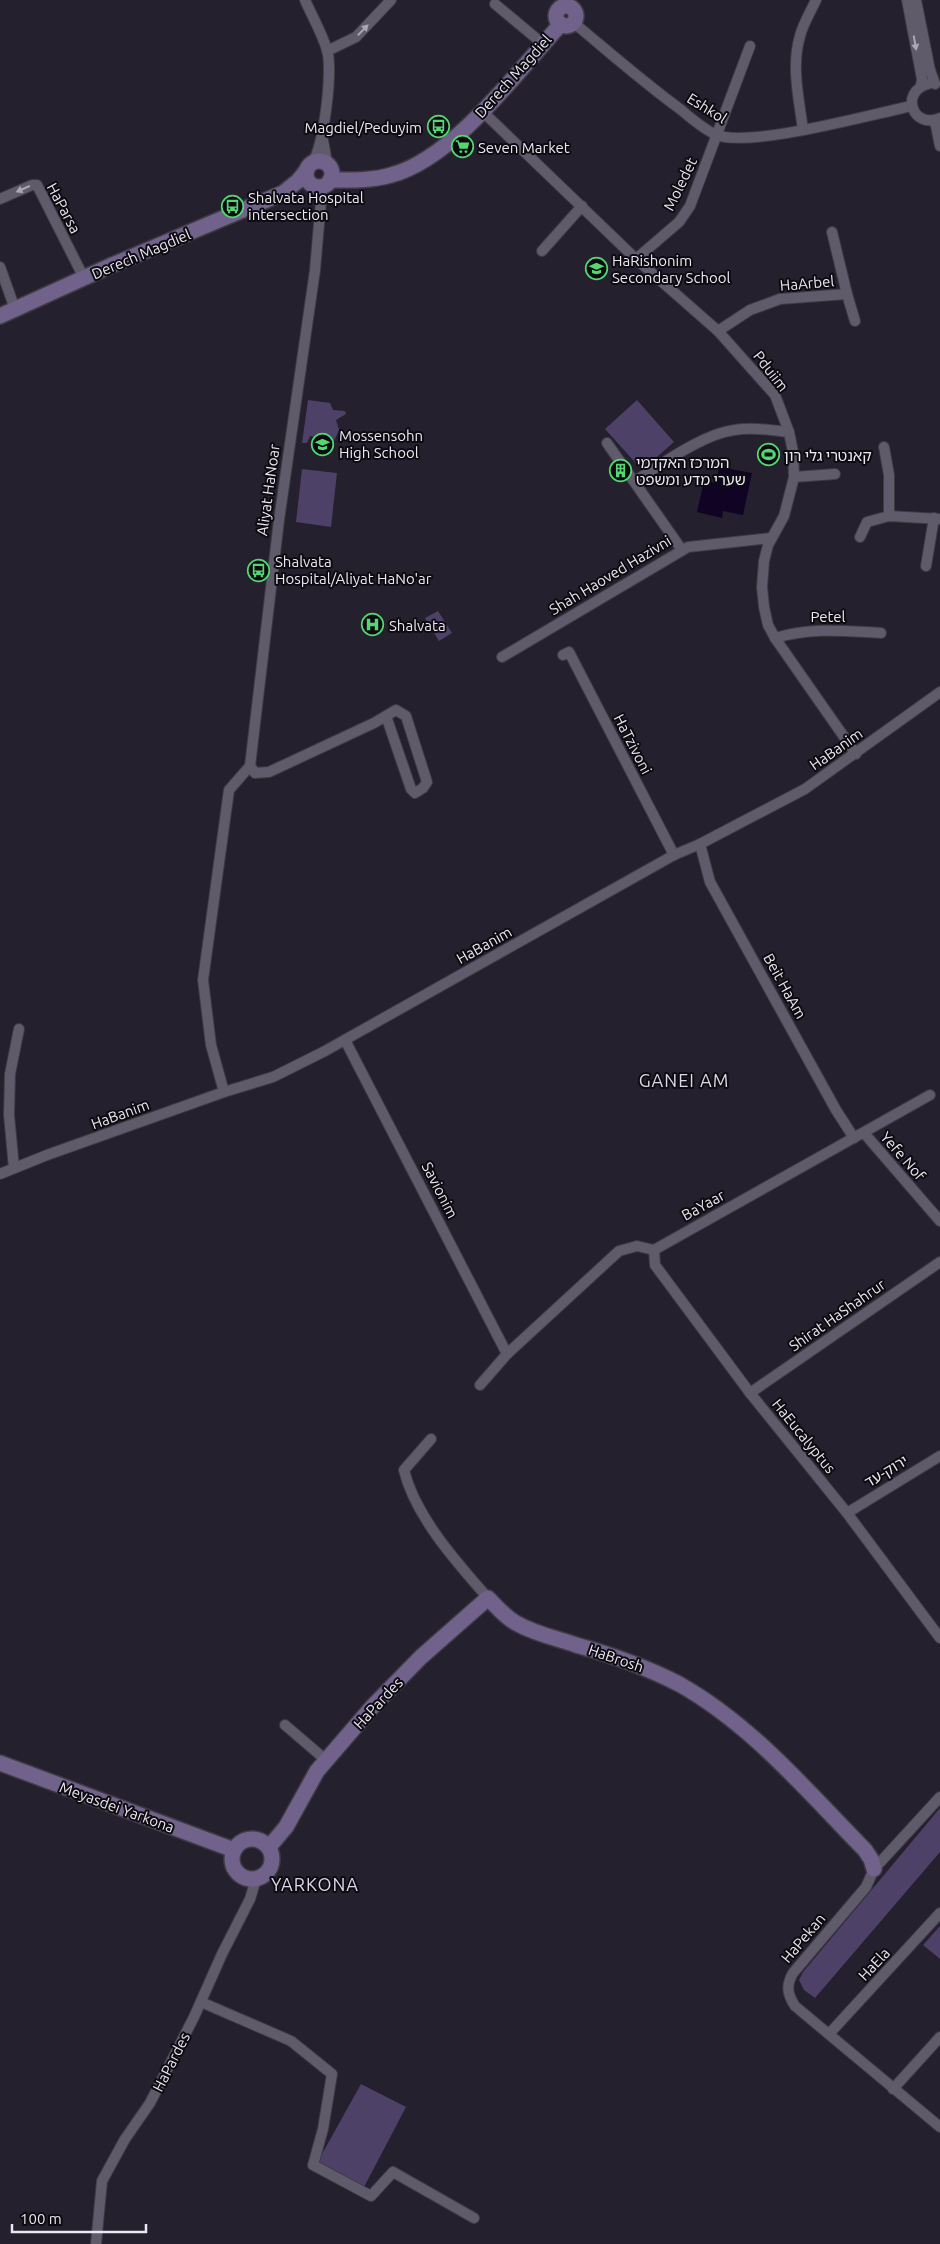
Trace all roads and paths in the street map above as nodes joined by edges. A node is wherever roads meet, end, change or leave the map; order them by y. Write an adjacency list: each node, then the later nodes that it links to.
1 (305, 0): 10 (street)
2 (391, 0): 10 (street, one-way to 2)
3 (816, 0): 16 (street)
4 (907, 0): 12 (street, one-way to 12)
5 (916, 0): 11 (street)
6 (495, 4): 8 (street)
7 (570, 15): 8 (street, Derech Magdiel); 14 (street, Derech Magdiel); 17 (street, Eshkol)
8 (537, 40): 19 (street, Derech Magdiel)
9 (750, 46): 17 (street, Moledet)
10 (328, 51): 19 (street, Aliyat HaNoar)
11 (938, 85): 12 (street)
12 (921, 86): 13 (street)
13 (912, 106): 15 (street); 16 (street, Eshkol)
14 (482, 110): 19 (street, Derech Magdiel); 21 (street, Pduiim)
15 (937, 120): 18 (street)
16 (803, 130): 17 (street, Eshkol)
17 (718, 135): 24 (street, Moledet)
18 (940, 146)
19 (320, 174): 26 (street, Derech Magdiel); 51 (street, Aliyat HaNoar)
20 (0, 199): 26 (street, HaParsa, one-way to 20)
21 (582, 206): 23 (street); 24 (street, Pduiim)
22 (832, 232): 27 (street, HaArbel)
23 (542, 251)
24 (636, 259): 31 (street, Pduiim)
25 (0, 268): 28 (street)
26 (84, 278): 28 (street, Derech Magdiel)
27 (847, 294): 30 (street, HaArbel); 31 (street, HaArbel)
28 (15, 309): 29 (street, Derech Magdiel)
29 (0, 316)
30 (855, 321)
31 (718, 331): 32 (street, Pduiim)
32 (789, 432): 36 (street, Pduiim); 37 (street)
33 (607, 443): 37 (street)
34 (884, 447): 38 (street)
35 (835, 474): 36 (street)
36 (794, 476): 41 (street, Pduiim)
37 (635, 481): 42 (street)
38 (890, 516): 39 (street); 40 (street)
39 (937, 518): 43 (street)
40 (860, 537)
41 (771, 538): 42 (street, Shah Haoved Hazivni); 45 (street, Pduiim)
42 (682, 550): 47 (street, Shah Haoved Hazivni)
43 (926, 566)
44 (881, 633): 45 (street, Petel)
45 (775, 638): 50 (street, Pduiim)
46 (563, 655): 53 (street, HaTzivoni)
47 (502, 657)
48 (940, 692): 50 (street, HaBanim)
49 (386, 716): 49 (street); 51 (street)
50 (856, 754): 52 (street, HaBanim)
51 (250, 766): 56 (street)
52 (700, 844): 53 (street, HaBanim); 59 (street, Beit HaAm)
53 (674, 855): 55 (street, HaBanim)
54 (19, 1029): 60 (street)
55 (345, 1040): 56 (street, HaBanim); 65 (street, Savionim)
56 (224, 1092): 60 (street, HaBanim)
57 (930, 1095): 58 (street, BaYaar)
58 (864, 1133): 59 (street, BaYaar); 62 (street, Yefe Nof)
59 (854, 1138): 63 (street, BaYaar)
60 (14, 1168): 61 (street, HaBanim)
61 (0, 1174)
62 (940, 1221)
63 (654, 1250): 65 (street); 67 (street, HaEucalyptus)
64 (940, 1262): 67 (street, Shirat HaShahrur)
65 (508, 1354): 66 (street)
66 (480, 1385)
67 (750, 1393): 70 (street, HaEucalyptus)
68 (431, 1439): 71 (street, HaBrosh)
69 (940, 1456): 70 (street, ירוק-עד)
70 (847, 1512): 72 (street, HaEucalyptus)
71 (488, 1598): 74 (street, HaPardes); 79 (street, HaBrosh)
72 (940, 1638)
73 (285, 1725): 74 (street)
74 (327, 1761): 77 (street, HaPardes)
75 (0, 1763): 78 (street, Meyasdei Yarkona)
76 (940, 1797): 79 (street, HaPekan)
77 (269, 1847): 78 (street); 80 (street)
78 (234, 1850): 80 (street)
79 (874, 1869): 83 (street, HaPekan)
80 (256, 1879): 82 (street, HaPardes)
81 (940, 1913): 83 (street, HaEla)
82 (200, 2002): 87 (street); 88 (street, HaPardes)
83 (829, 2034): 85 (street, HaPekan)
84 (940, 2037): 85 (street)
85 (894, 2089): 86 (street, HaPekan)
86 (940, 2127)
87 (474, 2218)
88 (96, 2244)

